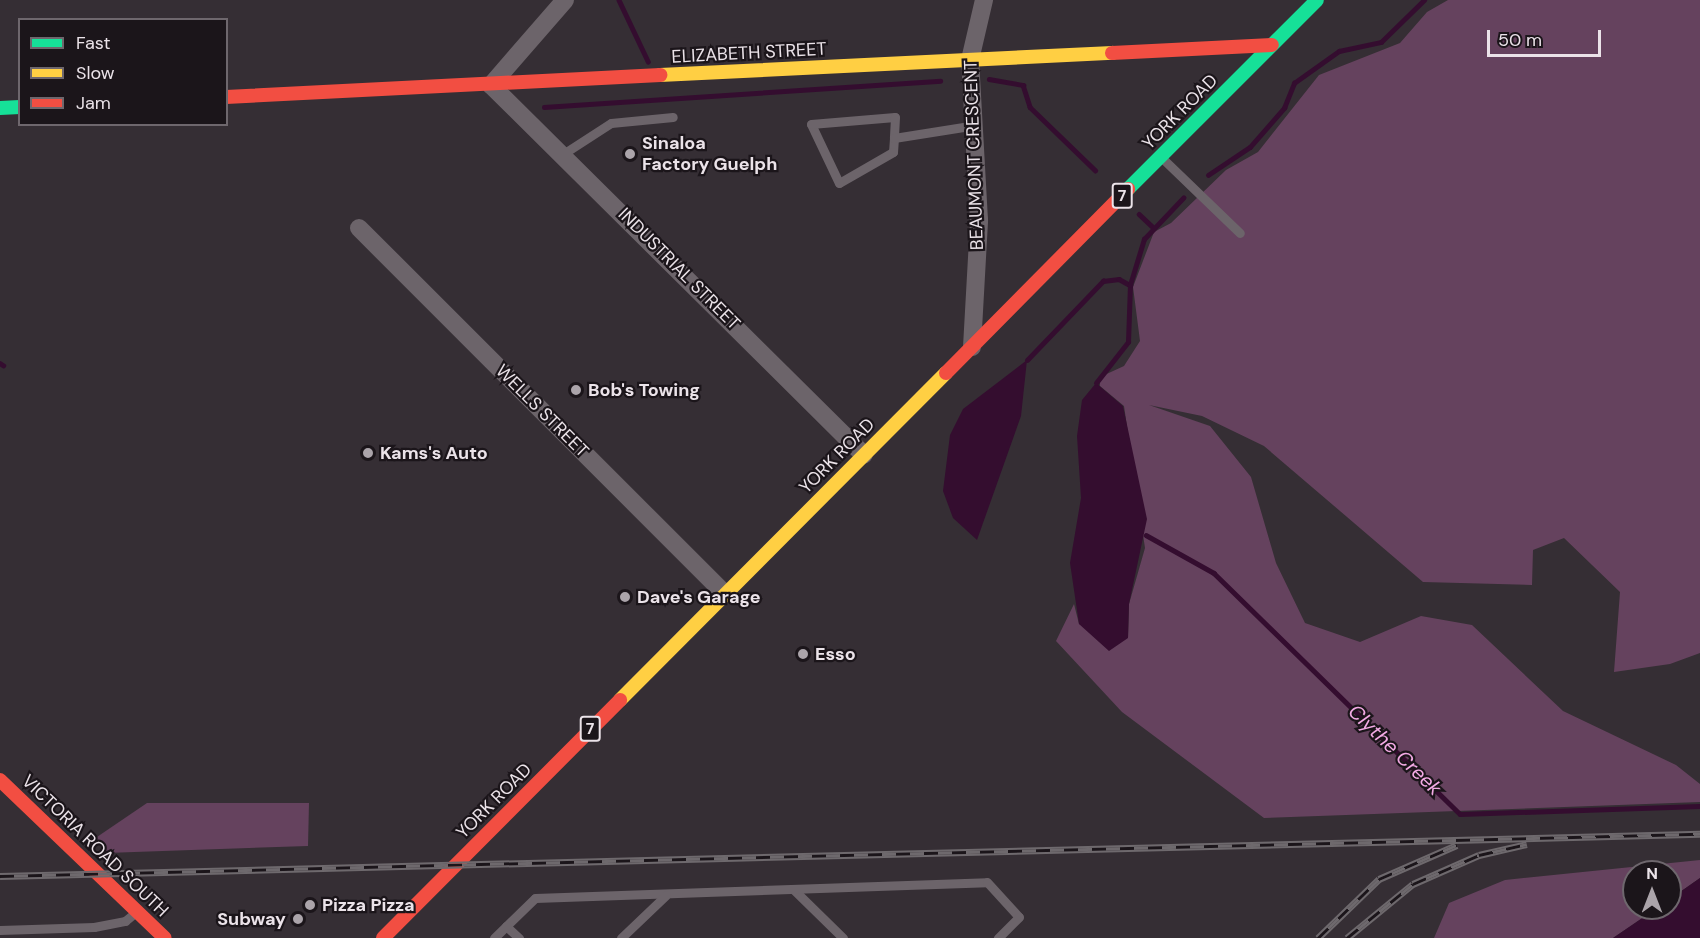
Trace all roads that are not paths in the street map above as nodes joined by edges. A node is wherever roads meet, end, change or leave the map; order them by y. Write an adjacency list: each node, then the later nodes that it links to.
1 (565, 0): 6 (street)
2 (984, 0): 5 (street, BEAUMONT CRESCENT)
3 (1317, 0): 4 (main road, YORK ROAD / 7)
4 (1272, 45): 5 (main road, ELIZABETH STREET); 14 (main road, YORK ROAD / 7)
5 (969, 60): 6 (main road, ELIZABETH STREET); 11 (street, BEAUMONT CRESCENT)
6 (491, 85): 7 (main road, ELIZABETH STREET); 13 (street, INDUSTRIAL STREET)
7 (228, 97)
8 (18, 107): 9 (main road)
9 (0, 108)
10 (673, 117): 13 (lane)
11 (976, 125): 12 (lane); 17 (street, BEAUMONT CRESCENT)
12 (894, 138): 12 (lane)
13 (563, 154): 18 (street, INDUSTRIAL STREET)
14 (1161, 157): 16 (lane); 17 (main road, YORK ROAD / 7)
15 (359, 228): 19 (street, WELLS STREET)
16 (1240, 233)
17 (972, 347): 18 (main road, YORK ROAD / 7)
18 (864, 455): 19 (main road, YORK ROAD / 7)
19 (724, 593): 28 (main road, YORK ROAD / 7)
20 (0, 780): 23 (main road, VICTORIA ROAD SOUTH)
21 (793, 889): 22 (lane); 31 (lane); 32 (lane)
22 (666, 895): 24 (lane); 30 (lane)
23 (137, 911): 25 (lane); 27 (main road, VICTORIA ROAD SOUTH)
24 (506, 926): 26 (lane); 29 (lane)
25 (0, 930)
26 (514, 936)
27 (165, 938)
28 (383, 938)
29 (494, 938)
30 (621, 938)
31 (843, 938)
32 (998, 938)

